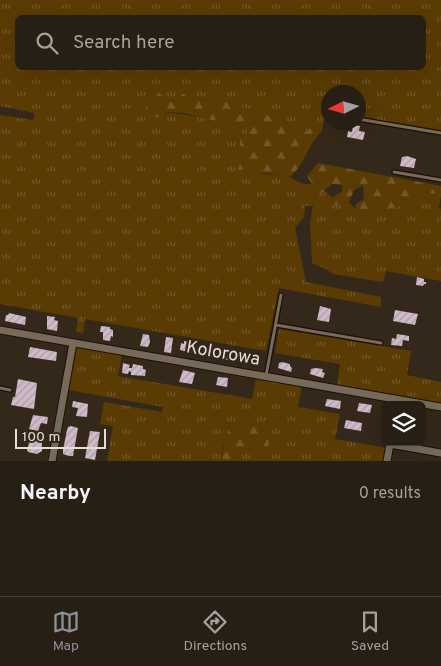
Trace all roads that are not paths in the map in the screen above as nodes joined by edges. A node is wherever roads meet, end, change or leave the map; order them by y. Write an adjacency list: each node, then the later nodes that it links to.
1 (366, 120): 2 (lane)
2 (441, 133)
3 (394, 172): 4 (lane)
4 (441, 180)
5 (281, 295): 6 (lane)
6 (276, 325): 9 (lane); 10 (lane)
7 (0, 330): 8 (street, Kolorowa)
8 (73, 343): 10 (street, Kolorowa); 15 (street)
9 (380, 343)
10 (266, 376): 13 (street, Kolorowa)
11 (0, 388): 12 (lane)
12 (10, 390)
13 (441, 407)
14 (441, 453): 16 (street)
15 (52, 461)
16 (387, 461)

